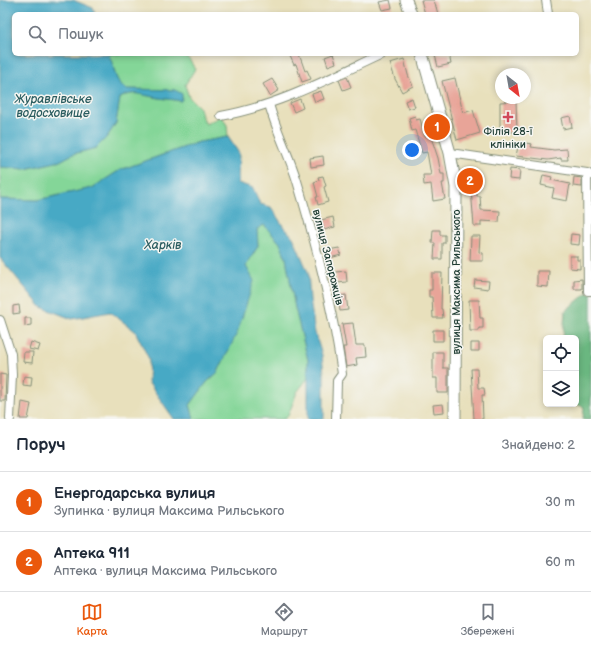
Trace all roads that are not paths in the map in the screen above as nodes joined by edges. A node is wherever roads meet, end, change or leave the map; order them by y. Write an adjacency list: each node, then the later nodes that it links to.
1 (406, 0): 3 (main road)
2 (546, 0): 4 (street)
3 (409, 12)
4 (548, 12)
5 (377, 56): 7 (street)
6 (423, 56): 9 (main road, вулиця Максима Рильського)
7 (269, 104): 8 (street); 14 (street, вулиця Запорожців)
8 (221, 116)
9 (450, 154): 10 (street); 15 (main road, вулиця Максима Рильського)
10 (589, 174): 11 (street)
11 (591, 291)
12 (0, 320): 13 (street)
13 (10, 419)
14 (336, 419)
15 (455, 419)

